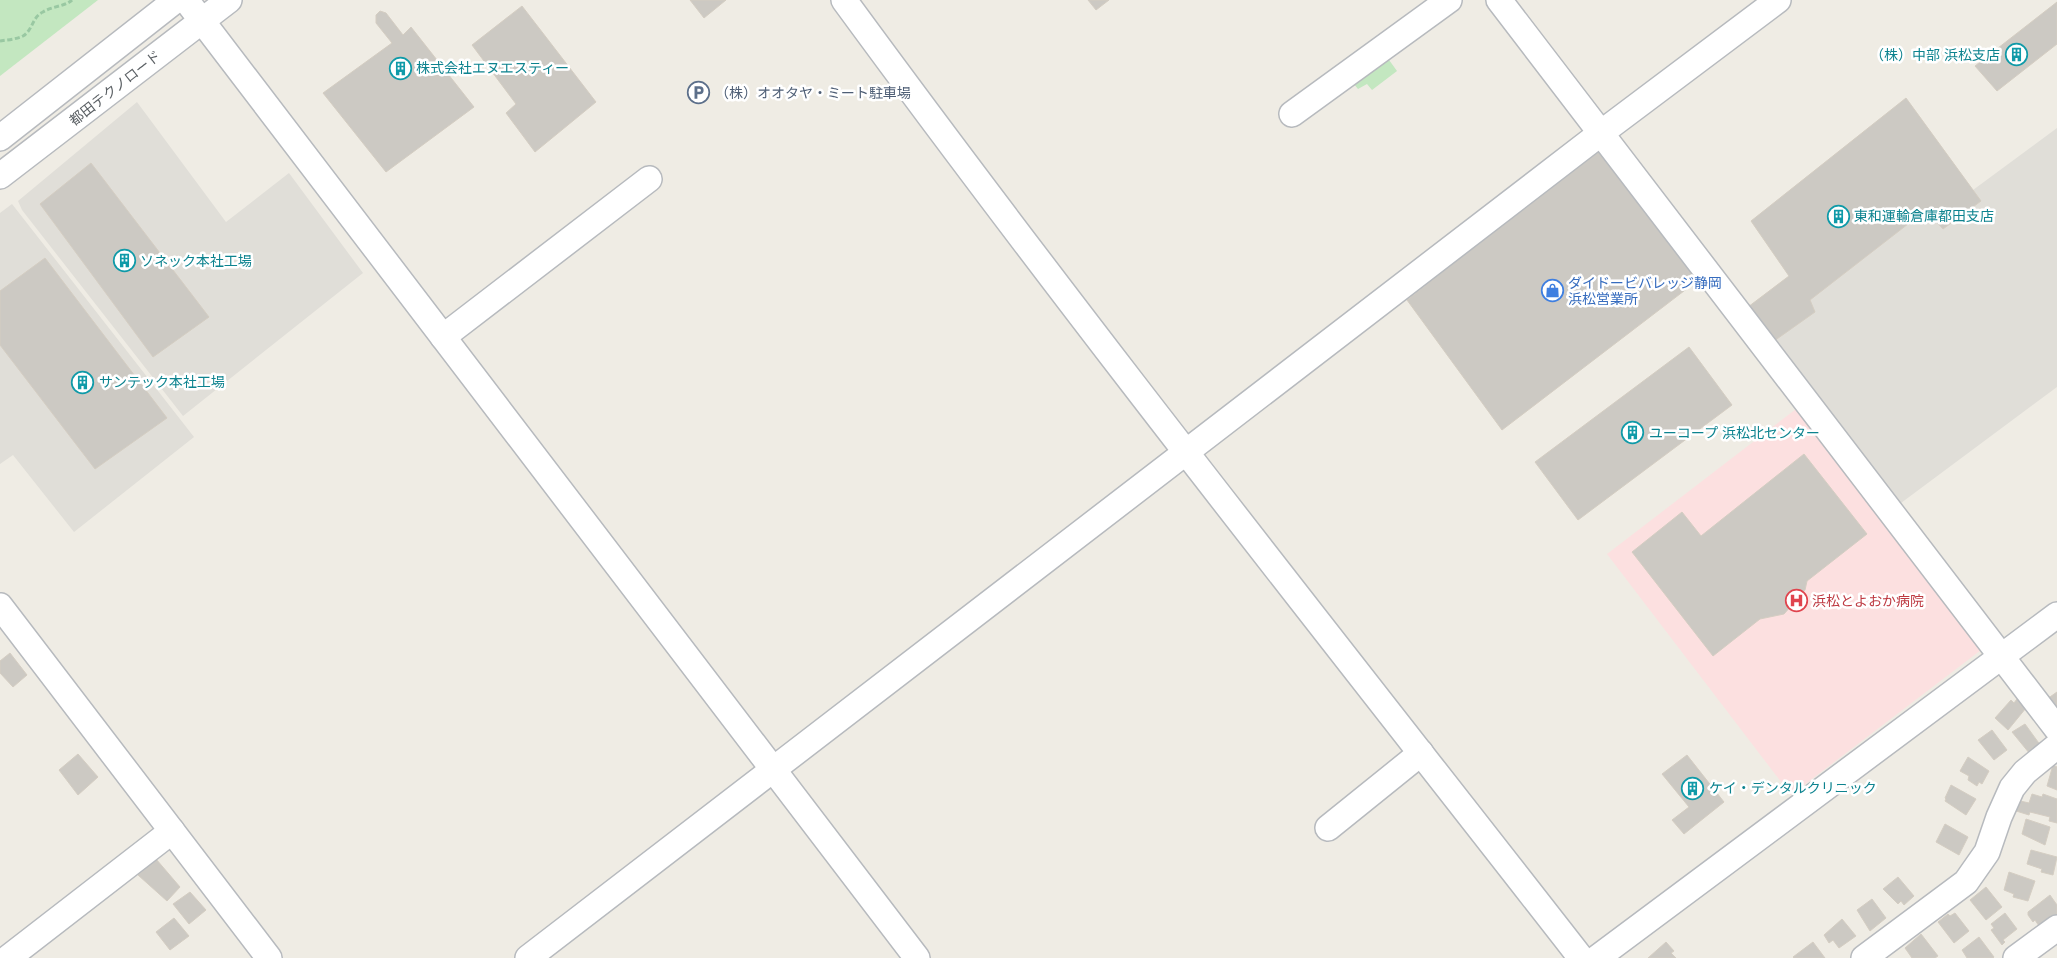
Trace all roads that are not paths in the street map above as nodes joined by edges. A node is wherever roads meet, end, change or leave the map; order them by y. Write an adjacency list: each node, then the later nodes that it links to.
1 (176, 0): 11 (street)
2 (186, 0): 8 (street)
3 (229, 0): 8 (street, 都田テクノロード)
4 (844, 0): 15 (street)
5 (1450, 0): 9 (street)
6 (1499, 0): 10 (street)
7 (1778, 0): 10 (street)
8 (201, 22): 12 (street, 都田テクノロード); 14 (street)
9 (1292, 114)
10 (1601, 133): 15 (street); 18 (street)
11 (0, 138)
12 (0, 176)
13 (648, 179): 14 (street)
14 (443, 337): 22 (street)
15 (1186, 452): 21 (street); 22 (street)
16 (0, 606): 24 (street)
17 (2057, 615): 18 (street)
18 (2002, 656): 19 (street); 31 (street)
19 (2057, 729)
20 (2057, 746): 32 (street)
21 (1421, 753): 23 (street); 30 (street)
22 (774, 769): 28 (street); 29 (street)
23 (1328, 828)
24 (172, 831): 26 (street); 27 (street)
25 (2057, 928): 33 (street)
26 (8, 958)
27 (269, 958)
28 (528, 958)
29 (917, 958)
30 (1581, 958)
31 (1596, 958)
32 (1864, 958)
33 (2016, 958)

